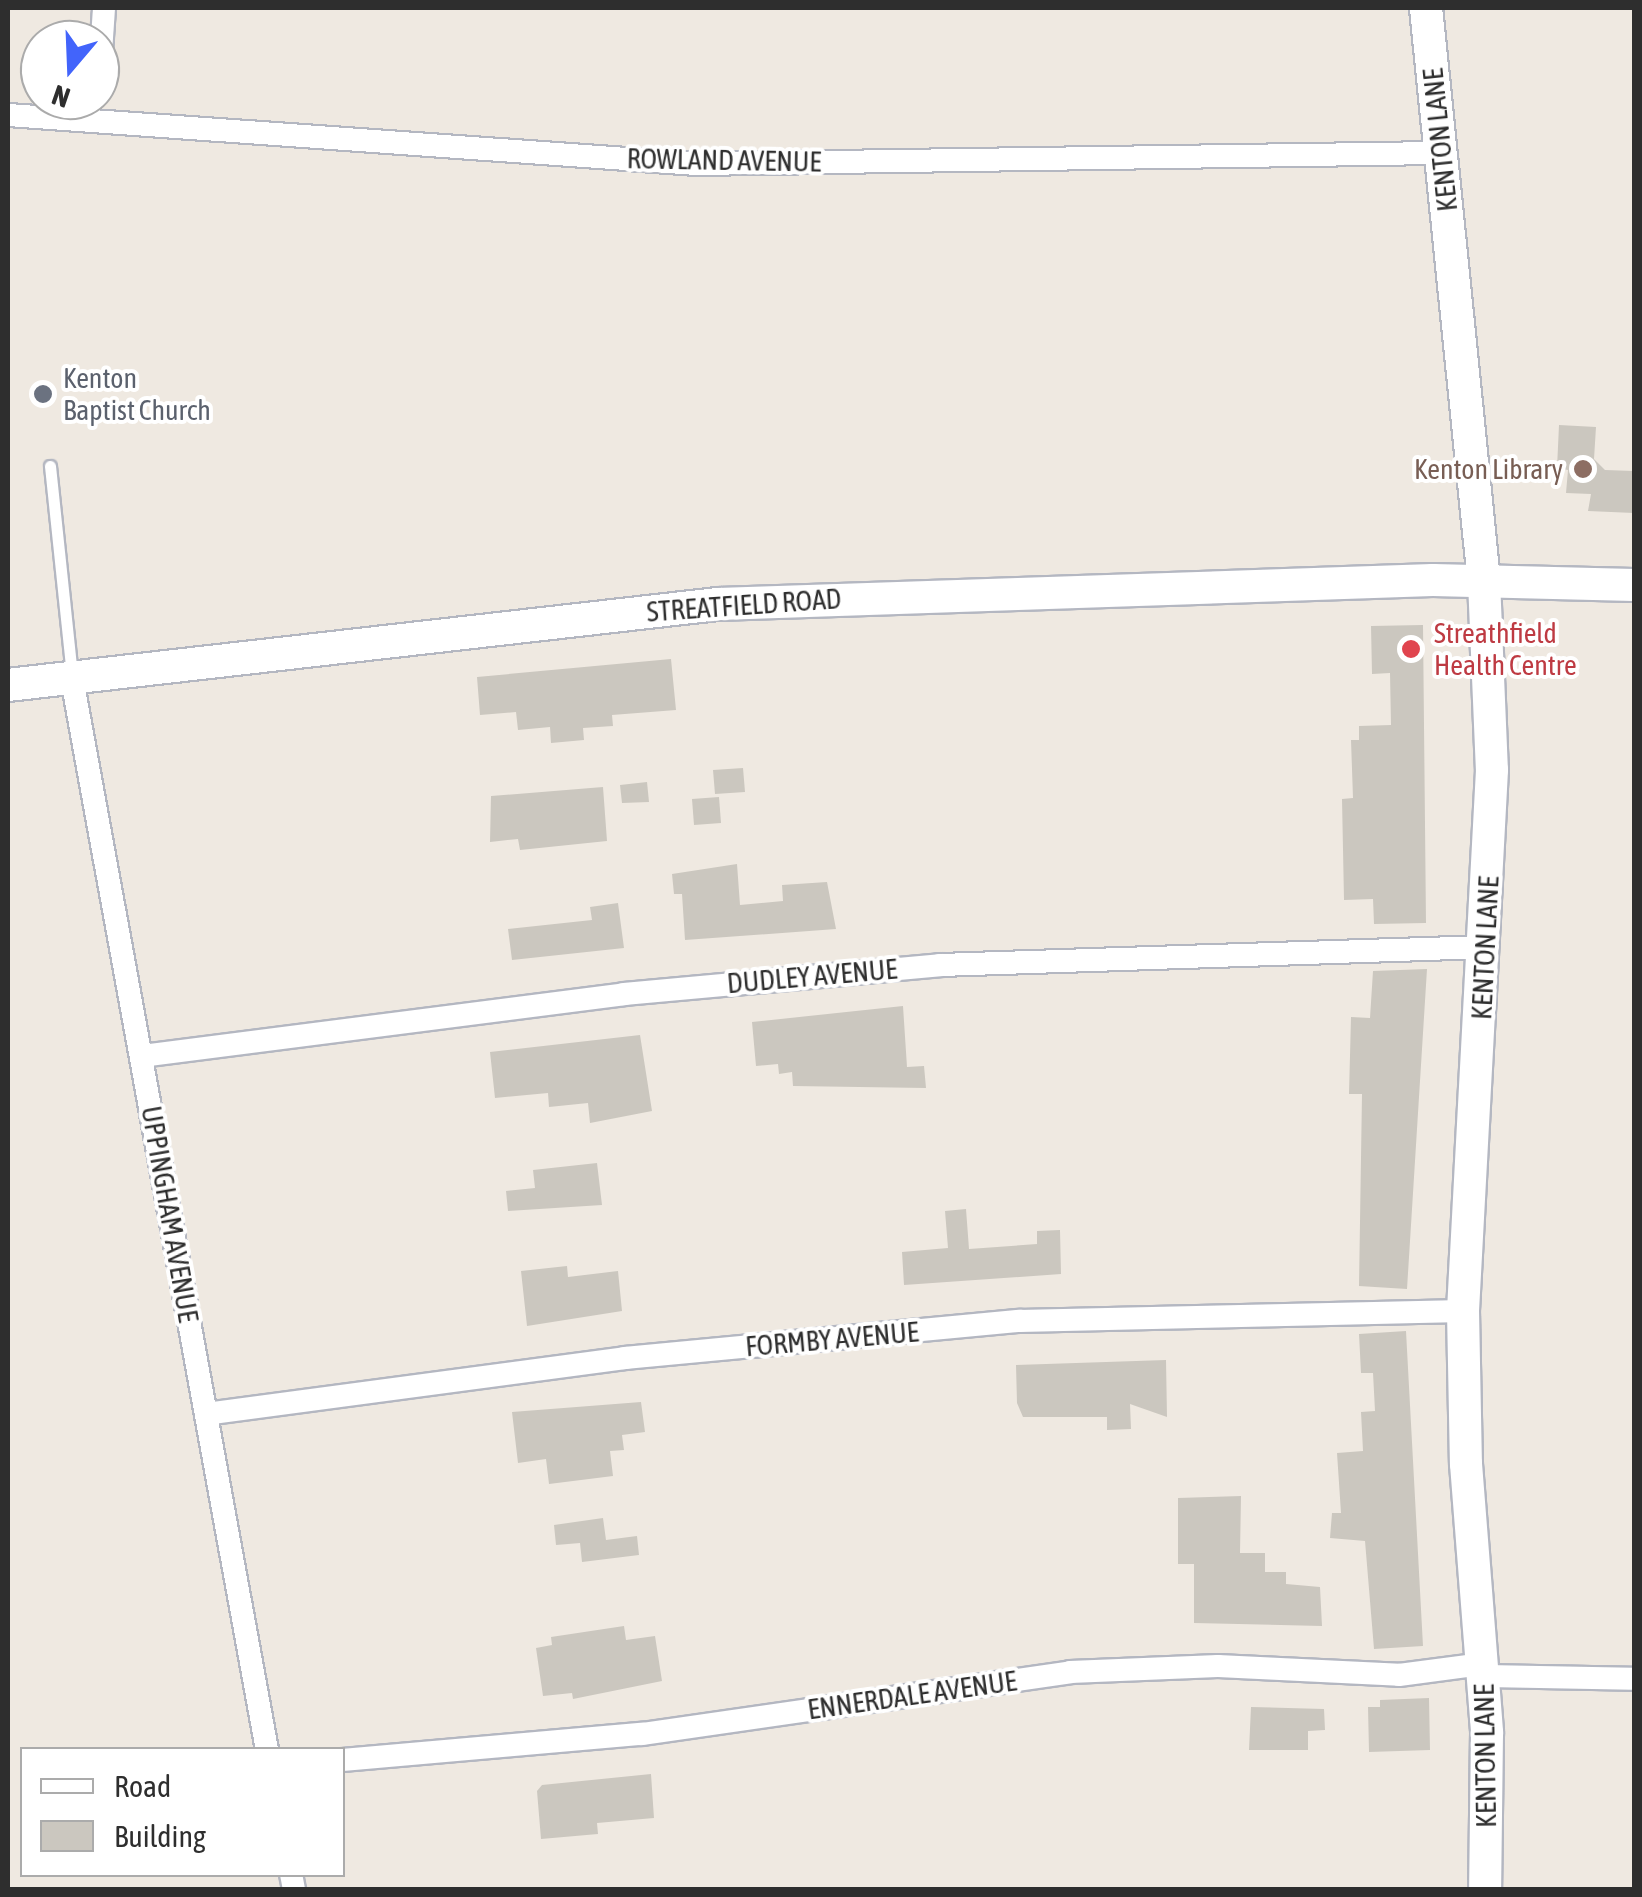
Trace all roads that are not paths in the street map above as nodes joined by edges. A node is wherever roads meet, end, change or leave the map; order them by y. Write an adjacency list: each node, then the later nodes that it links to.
1 (1426, 8): 3 (street, KENTON LANE)
2 (120, 112): 3 (street, ROWLAND AVENUE)
3 (1442, 153): 5 (street, KENTON LANE)
4 (50, 466): 7 (lane)
5 (1484, 581): 6 (street, STREATFIELD ROAD); 7 (street, STREATFIELD ROAD); 9 (street, KENTON LANE)
6 (1634, 585)
7 (72, 678): 8 (street, STREATFIELD ROAD); 10 (street, UPPINGHAM AVENUE)
8 (8, 685)
9 (1486, 946): 10 (street, DUDLEY AVENUE); 11 (street, KENTON LANE)
10 (142, 1056): 12 (street, UPPINGHAM AVENUE)
11 (1462, 1311): 12 (street, FORMBY AVENUE); 13 (street, KENTON LANE)
12 (206, 1414): 15 (street, UPPINGHAM AVENUE)
13 (1483, 1670): 14 (street, ENNERDALE AVENUE); 16 (street, ENNERDALE AVENUE); 17 (street, KENTON LANE)
14 (1634, 1679)
15 (265, 1747)
16 (345, 1760)
17 (1485, 1890)

